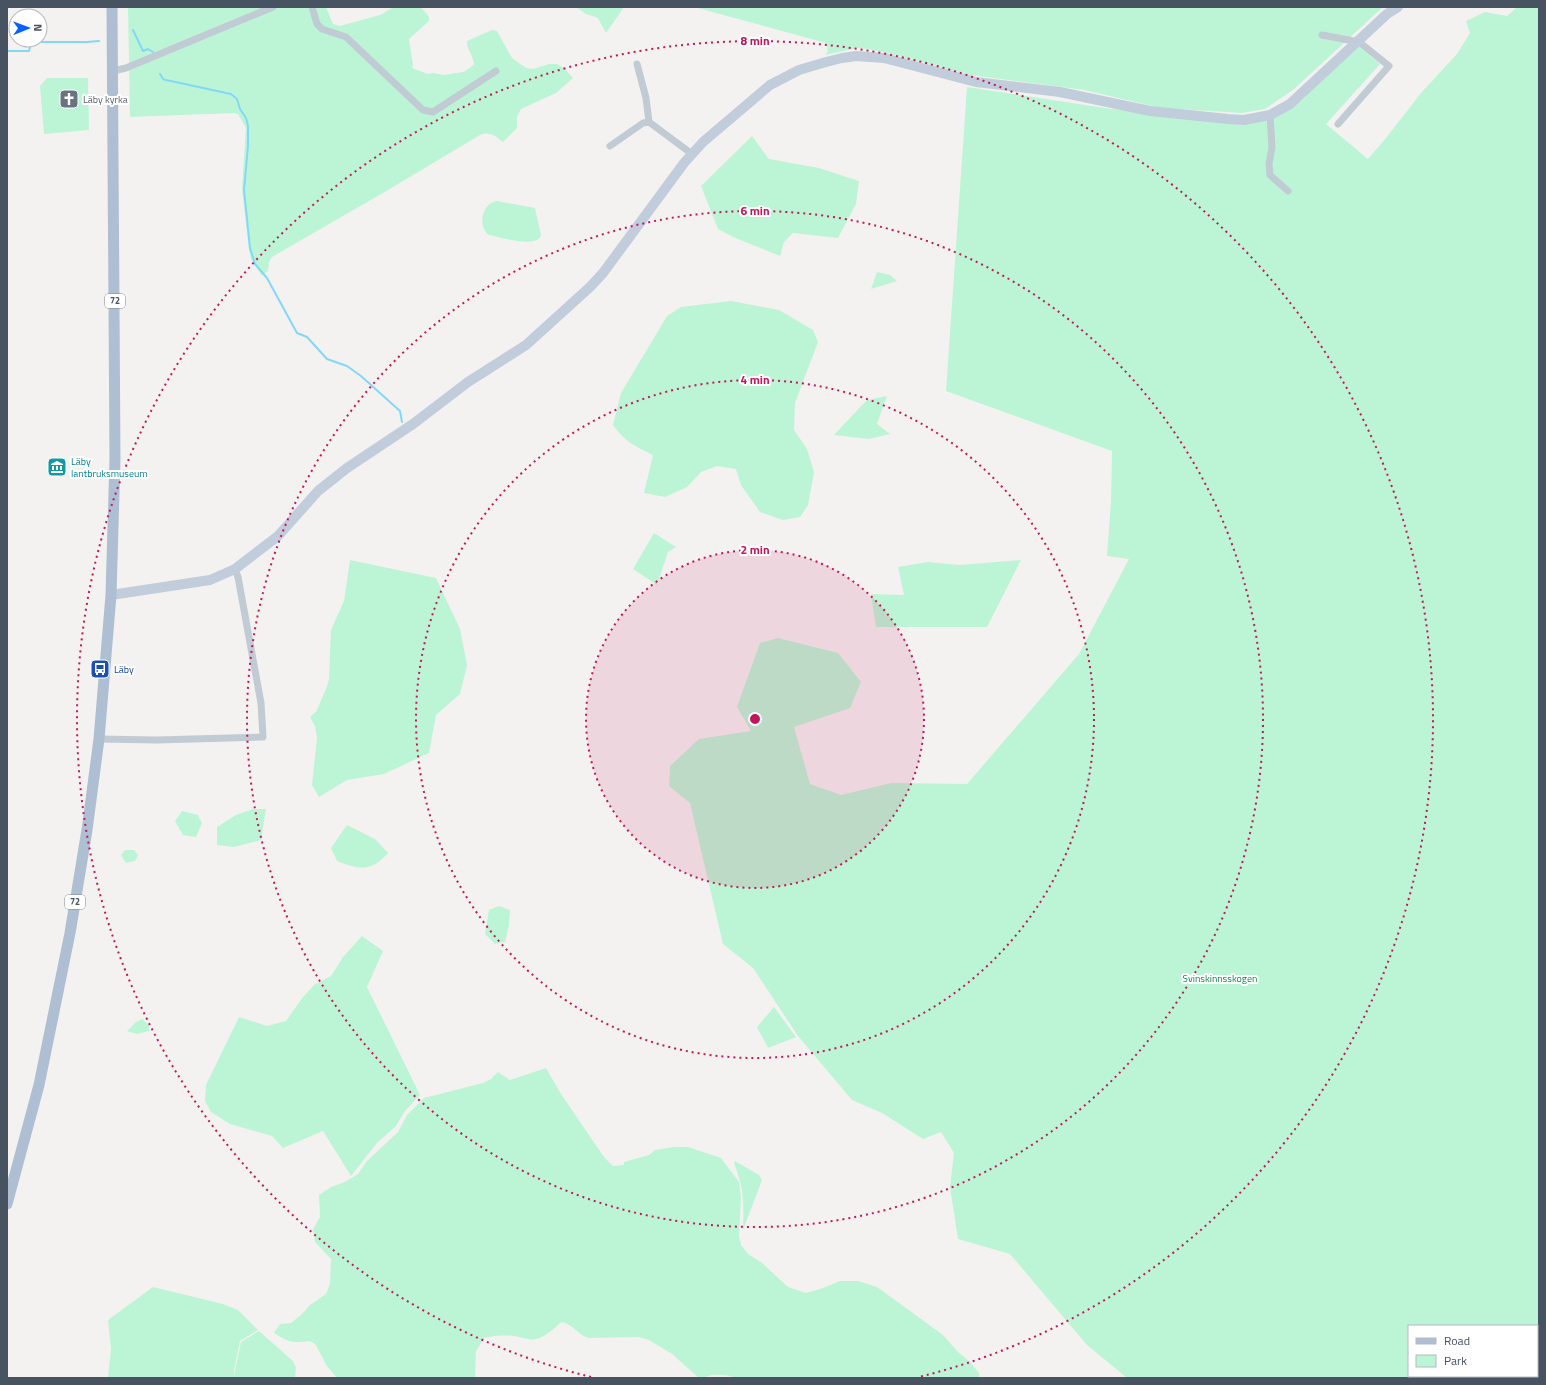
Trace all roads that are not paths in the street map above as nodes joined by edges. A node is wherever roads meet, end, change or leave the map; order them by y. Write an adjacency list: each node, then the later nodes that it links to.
1 (112, 7): 8 (main road, 72)
2 (273, 7): 8 (street)
3 (312, 7): 9 (street)
4 (1398, 7): 6 (street)
5 (1322, 34): 6 (street)
6 (1359, 42): 10 (street); 12 (street)
7 (637, 64): 11 (street)
8 (113, 71): 17 (main road, 72)
9 (496, 71)
10 (1270, 115): 14 (street); 15 (street)
11 (649, 122): 13 (street); 14 (street)
12 (1338, 124)
13 (610, 146)
14 (692, 154): 16 (street)
15 (1288, 192)
16 (235, 569): 17 (street); 18 (street)
17 (112, 595): 18 (main road, 72)
18 (99, 739): 19 (main road, 72)
19 (7, 1204)

